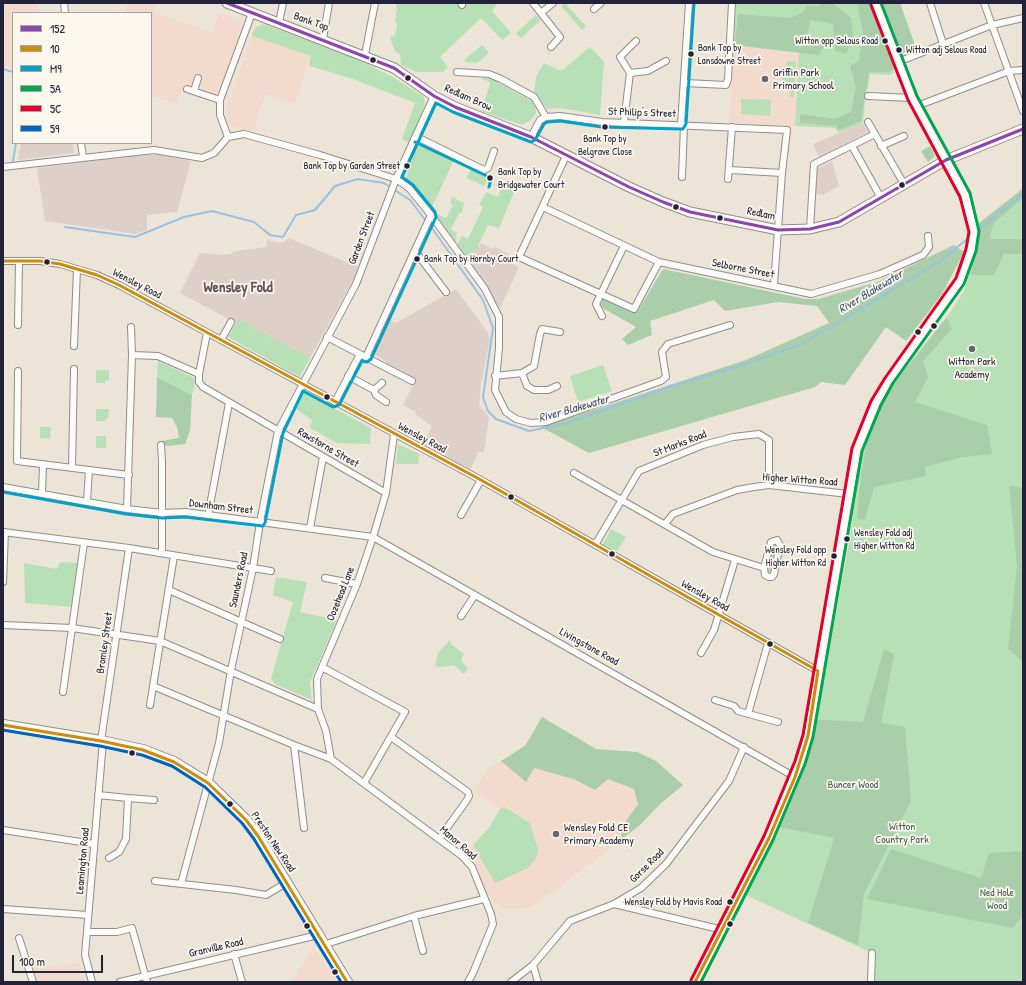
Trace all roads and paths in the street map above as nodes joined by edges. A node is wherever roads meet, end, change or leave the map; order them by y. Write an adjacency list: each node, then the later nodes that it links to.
1 (227, 3): 14 (main road, Bank Top)
2 (283, 3): 17 (street)
3 (329, 3): 19 (street)
4 (375, 3): 23 (street)
5 (533, 3): 15 (street)
6 (553, 3): 15 (street)
7 (600, 3): 13 (street)
8 (689, 3): 31 (street)
9 (732, 3): 31 (street)
10 (876, 3): 25 (main road)
11 (930, 3): 21 (street)
12 (984, 3): 18 (street)
13 (594, 9)
14 (252, 13): 17 (main road, Bank Top); 37 (street)
15 (542, 13): 22 (street)
16 (1023, 18): 18 (street)
17 (279, 23): 19 (main road, Bank Top)
18 (992, 25): 21 (street); 27 (street)
19 (323, 39): 23 (main road, Bank Top)
20 (636, 41): 29 (street)
21 (943, 44): 25 (street)
22 (550, 47)
23 (365, 55): 34 (main road, Redlam Brow)
24 (666, 61): 29 (street)
25 (898, 62): 36 (main road)
26 (1023, 70): 27 (street)
27 (1009, 71): 38 (street); 39 (street)
28 (457, 72): 40 (street)
29 (630, 73): 41 (street)
30 (198, 78): 33 (street)
31 (685, 83): 43 (street)
32 (187, 89): 33 (street)
33 (194, 91): 37 (street)
34 (434, 96): 48 (street, Garden Street); 49 (main road, Redlam Brow)
35 (868, 96): 36 (street)
36 (912, 98): 38 (main road)
37 (220, 100): 50 (street)
38 (917, 106): 57 (main road)
39 (1023, 111)
40 (546, 117): 41 (street, St Philip's Street); 49 (street)
41 (624, 122): 43 (street, St Philip's Street)
42 (868, 122): 46 (street)
43 (683, 124): 44 (street, St Philip's Street); 61 (street)
44 (732, 127): 59 (street); 60 (street, St Philip's Street)
45 (1023, 129): 57 (main road, Redlam)
46 (875, 134): 52 (street); 53 (street)
47 (904, 136): 53 (street)
48 (417, 137): 54 (street); 62 (street, Garden Street)
49 (531, 137): 56 (main road, Redlam Brow)
50 (228, 138): 55 (street); 62 (street)
51 (81, 144): 55 (street)
52 (852, 146): 65 (street); 69 (street)
53 (881, 146): 64 (street)
54 (494, 151)
55 (82, 156): 58 (street)
56 (566, 156): 66 (street); 68 (main road, Redlam)
57 (946, 160): 64 (main road, Redlam); 120 (main road)
58 (3, 167)
59 (730, 170): 60 (street); 63 (street)
60 (782, 173): 68 (street)
61 (682, 177)
62 (396, 179): 67 (street); 87 (street, Garden Street)
63 (728, 180)
64 (904, 184): 65 (main road, Redlam)
65 (881, 198): 69 (main road, Redlam)
66 (543, 207): 71 (street, Selborne Street); 79 (street)
67 (430, 218): 72 (street); 97 (street)
68 (778, 230): 69 (main road, Redlam); 77 (street)
69 (810, 230)
70 (928, 236): 77 (street, Selborne Street)
71 (624, 246): 75 (street, Selborne Street); 79 (street)
72 (415, 250): 78 (street); 91 (street)
73 (3, 261): 74 (street, Wensley Road)
74 (19, 261): 76 (street, Wensley Road); 82 (street)
75 (659, 262): 77 (street, Selborne Street); 79 (street)
76 (77, 268): 86 (street, Wensley Road); 89 (street)
77 (774, 285)
78 (446, 292)
79 (600, 294): 80 (street)
80 (602, 316)
81 (231, 322): 88 (street)
82 (18, 325)
83 (730, 326): 97 (street)
84 (131, 327): 90 (street)
85 (560, 332): 94 (street)
86 (207, 333): 88 (street, Wensley Road); 95 (street)
87 (327, 337): 91 (street); 100 (street, Garden Street)
88 (221, 340): 100 (street, Wensley Road)
89 (74, 346)
90 (132, 355): 95 (street); 114 (street)
91 (363, 356): 96 (street); 98 (street)
92 (74, 369): 111 (street)
93 (18, 371): 110 (street)
94 (522, 373): 97 (street); 101 (street)
95 (199, 374): 105 (street, Rawstorne Street)
96 (348, 376): 102 (street); 103 (street)
97 (495, 376)
98 (412, 381)
99 (382, 383): 102 (street)
100 (301, 384): 103 (street, Wensley Road); 106 (street, Saunders Road)
101 (557, 386)
102 (374, 390): 104 (street)
103 (335, 402): 107 (street, Wensley Road)
104 (386, 402)
105 (229, 403): 106 (street, Rawstorne Street); 126 (street)
106 (278, 431): 109 (street, Rawstorne Street); 127 (street, Saunders Road)
107 (394, 435): 115 (street, Wensley Road); 119 (street, Oozehead Lane)
108 (161, 445): 124 (street)
109 (323, 457): 119 (street, Rawstorne Street); 129 (street)
110 (43, 464): 111 (street); 118 (street)
111 (72, 468): 112 (street)
112 (89, 470): 114 (street); 121 (street)
113 (574, 473): 122 (street)
114 (129, 475): 123 (street)
115 (481, 480): 125 (street); 133 (street, Wensley Road)
116 (769, 485): 120 (street, Higher Witton Road); 122 (street, St Marks Road); 128 (street, Higher Witton Road)
117 (3, 487): 118 (street, Downham Street)
118 (42, 493): 121 (street, Downham Street)
119 (386, 493): 131 (street, Oozehead Lane)
120 (848, 494): 158 (main road)
121 (87, 501): 123 (street, Downham Street)
122 (622, 502): 128 (street); 133 (street, St Marks Road)
123 (127, 508): 124 (street, Downham Street)
124 (162, 513): 126 (street, Downham Street); 135 (street)
125 (461, 515)
126 (208, 516): 127 (street, Downham Street)
127 (260, 522): 129 (street, Downham Street); 138 (street, Saunders Road)
128 (665, 524): 137 (street)
129 (310, 528): 131 (street, Downham Street)
130 (4, 532): 132 (street); 142 (street)
131 (373, 537): 143 (street, Oozehead Lane); 145 (street, Livingstone Road)
132 (84, 543): 134 (street); 150 (street)
133 (595, 545): 146 (street, Wensley Road)
134 (129, 548): 135 (street); 151 (street, Bromley Street)
135 (162, 553): 136 (street)
136 (174, 556): 138 (street); 144 (street)
137 (735, 560): 139 (street); 146 (street)
138 (253, 568): 140 (street); 148 (street, Saunders Road)
139 (764, 568): 139 (street)
140 (271, 571)
141 (325, 578): 143 (street)
142 (3, 582)
143 (357, 584): 156 (street, Oozehead Lane)
144 (169, 590): 148 (street); 153 (street)
145 (475, 595): 147 (street); 171 (street, Livingstone Road)
146 (719, 615): 154 (street, Wensley Road); 155 (street)
147 (461, 616)
148 (241, 621): 152 (street); 157 (street, Saunders Road)
149 (3, 625): 150 (street)
150 (72, 628): 151 (street); 160 (street)
151 (116, 634): 153 (street); 169 (street, Bromley Street)
152 (280, 639)
153 (160, 641): 157 (street); 159 (street)
154 (768, 643): 158 (street, Wensley Road); 164 (street)
155 (701, 653)
156 (322, 667): 163 (street, Oozehead Lane); 168 (street)
157 (231, 670): 163 (street); 165 (street, Saunders Road)
158 (818, 671): 173 (main road)
159 (153, 686): 162 (street); 165 (street, Manor Road)
160 (63, 692)
161 (715, 700): 164 (street)
162 (150, 705)
163 (318, 709): 172 (street, Oozehead Lane)
164 (748, 714): 166 (street)
165 (224, 715): 170 (street, Manor Road); 174 (street, Saunders Road)
166 (778, 722)
167 (3, 725): 169 (highway, Preston New Road)
168 (391, 737): 175 (street); 181 (street)
169 (102, 741): 174 (highway, Preston New Road); 176 (street, Leamington Road)
170 (294, 745): 172 (street, Manor Road); 179 (street)
171 (744, 747): 173 (street, Livingstone Road); 188 (street, Gorse Road)
172 (331, 759): 175 (street, Manor Road)
173 (795, 776): 192 (main road)
174 (208, 783): 185 (highway, Preston New Road); 186 (street, Saunders Road)
175 (364, 783): 181 (street, Manor Road)
176 (98, 795): 177 (street); 182 (street, Leamington Road)
177 (128, 798): 178 (street); 183 (street)
178 (154, 800)
179 (304, 828)
180 (3, 830): 182 (street)
181 (439, 839): 187 (street, Manor Road)
182 (94, 844): 190 (street, Leamington Road)
183 (108, 858)
184 (155, 881): 186 (street)
185 (286, 883): 186 (street); 194 (highway, Preston New Road)
186 (181, 884)
187 (485, 900): 191 (street); 208 (street, Manor Road)
188 (614, 904): 192 (street); 200 (street, Gorse Road)
189 (3, 910): 190 (street)
190 (88, 915): 193 (street, Leamington Road)
191 (414, 916): 196 (street); 197 (street)
192 (723, 930): 211 (main road)
193 (87, 932): 201 (street); 203 (street, Leamington Road)
194 (318, 935): 196 (highway, Preston New Road); 199 (street, Granville Road)
195 (19, 938): 202 (street)
196 (323, 945): 207 (highway, Preston New Road)
197 (423, 951)
198 (872, 953): 212 (street)
199 (234, 954): 201 (street, Granville Road); 206 (street)
200 (533, 965): 209 (street, Gorse Road); 210 (street)
201 (145, 975): 204 (street, Granville Road); 205 (street)
202 (33, 982)
203 (92, 982)
204 (120, 982)
205 (147, 982)
206 (242, 982)
207 (347, 982)
208 (468, 982)
209 (511, 982)
210 (538, 982)
211 (695, 982)
212 (871, 982)

